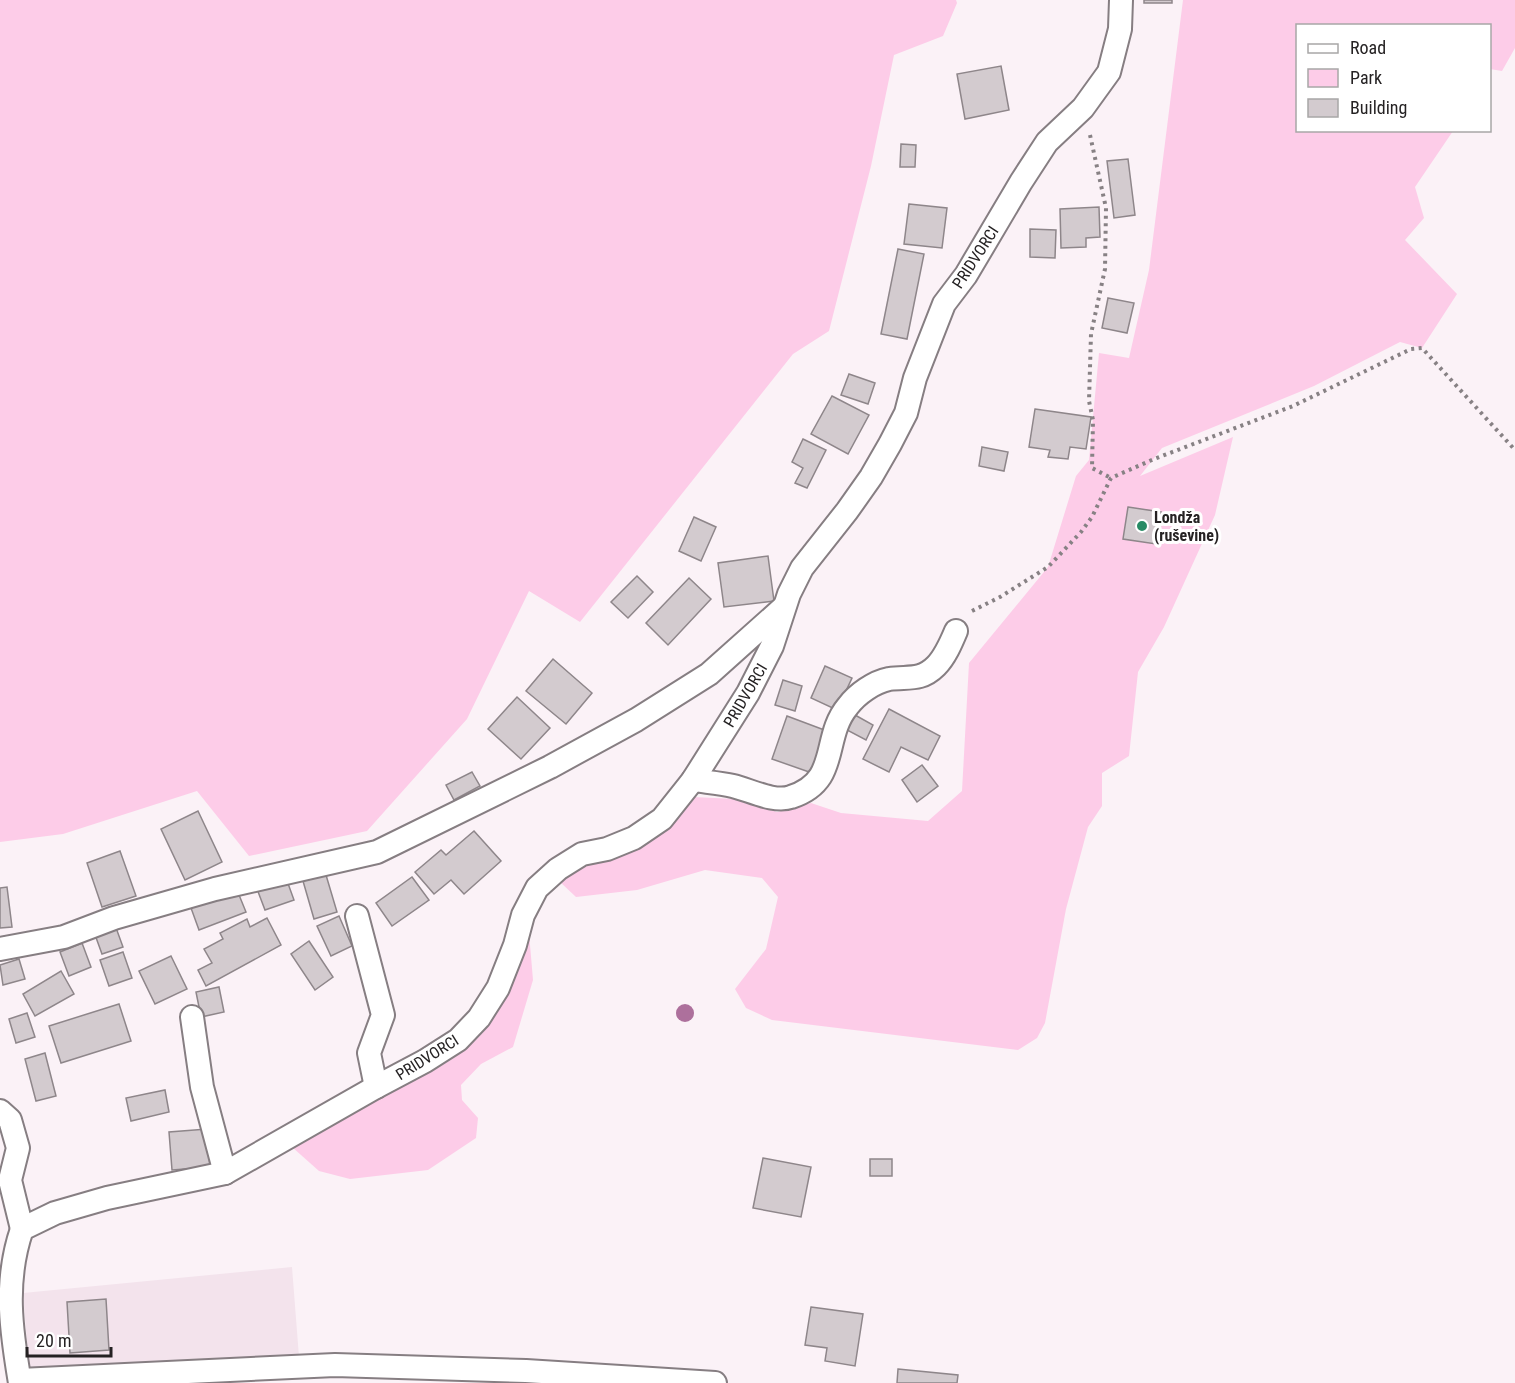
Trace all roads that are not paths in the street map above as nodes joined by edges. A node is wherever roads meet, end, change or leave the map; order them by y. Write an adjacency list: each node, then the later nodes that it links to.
1 (1120, 0): 2 (street, PRIDVORCI)
2 (784, 607): 4 (street, PRIDVORCI); 6 (street, PRIDVORCI)
3 (956, 631): 4 (street)
4 (693, 780): 8 (street, PRIDVORCI)
5 (357, 916): 8 (street)
6 (0, 949)
7 (192, 1017): 10 (street)
8 (376, 1087): 10 (street, PRIDVORCI)
9 (0, 1111): 11 (street)
10 (225, 1173): 11 (street, PRIDVORCI)
11 (22, 1229): 12 (street)
12 (20, 1381): 13 (street)
13 (716, 1383)

